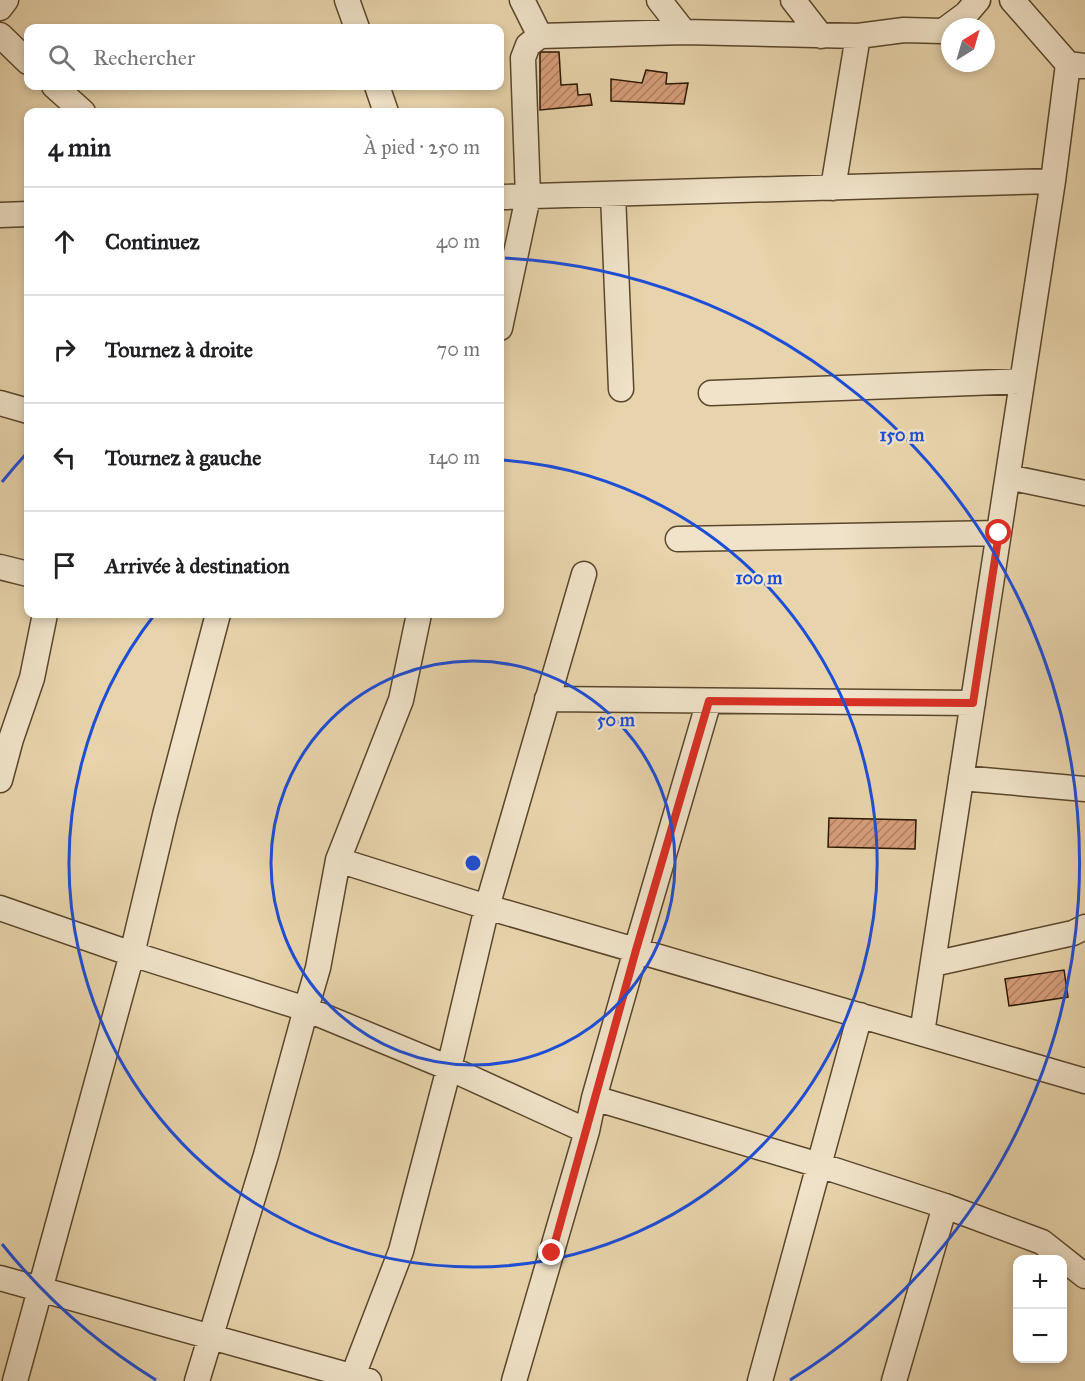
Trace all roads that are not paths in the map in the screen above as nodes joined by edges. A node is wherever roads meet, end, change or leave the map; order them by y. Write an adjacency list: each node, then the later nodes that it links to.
1 (6, 0): 8 (street)
2 (347, 0): 9 (street)
3 (522, 0): 12 (street)
4 (659, 0): 10 (street)
5 (793, 0): 13 (street)
6 (978, 0): 14 (street)
7 (1012, 0): 16 (street)
8 (0, 8)
9 (356, 24)
10 (684, 32): 12 (street); 13 (street)
11 (0, 35): 15 (street)
12 (540, 36): 24 (street)
13 (821, 36): 14 (street)
14 (858, 36): 22 (street)
15 (24, 58)
16 (1077, 65): 21 (street)
17 (58, 90): 19 (street)
18 (378, 90): 20 (street)
19 (78, 108)
20 (385, 108)
21 (1053, 181): 22 (street); 29 (street)
22 (833, 188): 23 (street)
23 (613, 194): 24 (street); 30 (street)
24 (528, 196): 25 (street); 28 (street)
25 (504, 197)
26 (24, 214): 27 (street)
27 (0, 215)
28 (504, 309)
29 (1022, 381): 31 (street); 34 (street)
30 (621, 388)
31 (711, 393)
32 (0, 403): 33 (street)
33 (24, 410)
34 (1008, 477): 35 (street); 36 (street)
35 (1085, 493)
36 (999, 533): 37 (street); 46 (street)
37 (678, 539)
38 (0, 567): 39 (street)
39 (24, 573)
40 (584, 574): 44 (street)
41 (44, 618): 47 (street)
42 (217, 618): 56 (street)
43 (418, 618): 51 (street)
44 (546, 699): 45 (street); 52 (street)
45 (709, 701): 46 (street); 55 (street)
46 (973, 703): 48 (street)
47 (5, 738): 49 (street)
48 (961, 778): 50 (street); 57 (street)
49 (0, 780)
50 (1085, 789)
51 (338, 860): 52 (street); 58 (street)
52 (487, 907): 55 (street); 61 (street)
53 (0, 908): 56 (street)
54 (1085, 927): 57 (street)
55 (636, 950): 59 (street); 63 (street)
56 (132, 954): 58 (street); 69 (street)
57 (933, 964): 60 (street)
58 (306, 1009): 61 (street); 70 (street)
59 (860, 1016): 60 (street); 65 (street)
60 (922, 1033): 62 (street)
61 (449, 1068): 64 (street); 71 (street)
62 (1085, 1081)
63 (594, 1098): 64 (street); 65 (street)
64 (587, 1131): 74 (street)
65 (819, 1165): 66 (street); 75 (street)
66 (945, 1206): 67 (street); 76 (street)
67 (1085, 1276)
68 (0, 1278): 69 (street)
69 (39, 1289): 70 (street); 72 (street)
70 (209, 1336): 71 (street); 73 (street)
71 (358, 1380)
72 (15, 1381)
73 (197, 1381)
74 (514, 1381)
75 (760, 1381)
76 (894, 1381)

